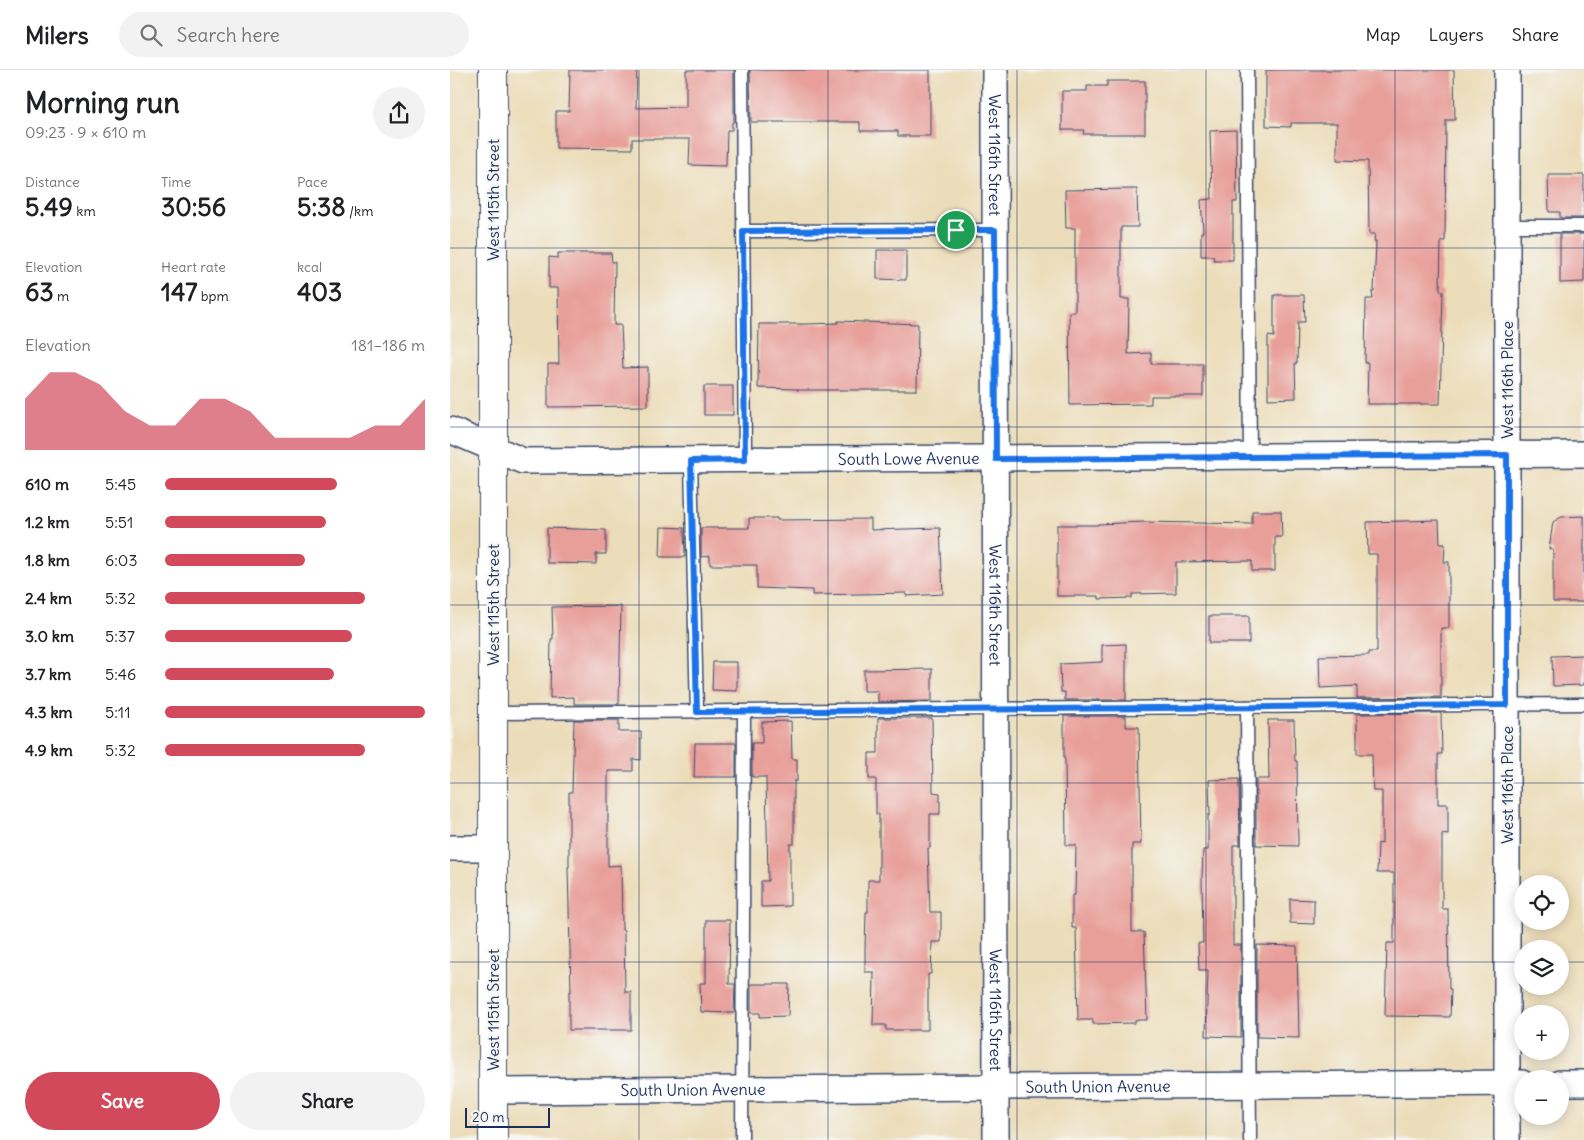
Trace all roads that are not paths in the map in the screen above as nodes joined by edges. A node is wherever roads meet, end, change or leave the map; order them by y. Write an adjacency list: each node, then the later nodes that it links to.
1 (493, 70): 11 (street, West 115th Street)
2 (742, 70): 9 (lane)
3 (995, 70): 8 (street, West 116th Street)
4 (1247, 70): 14 (lane)
5 (1507, 70): 6 (street, West 116th Place)
6 (1507, 226): 7 (lane); 13 (street, West 116th Place)
7 (1584, 226)
8 (995, 230): 9 (lane); 15 (street, West 116th Street)
9 (743, 231): 16 (lane)
10 (450, 430): 11 (street, South Lowe Avenue)
11 (493, 448): 17 (street, South Lowe Avenue); 24 (street, West 115th Street)
12 (1584, 454): 13 (street, South Lowe Avenue)
13 (1507, 455): 14 (street, South Lowe Avenue); 19 (street, West 116th Place)
14 (1250, 457): 15 (street, South Lowe Avenue)
15 (996, 459): 16 (street, South Lowe Avenue); 21 (street, West 116th Street)
16 (745, 460): 17 (street, South Lowe Avenue)
17 (691, 461): 22 (lane)
18 (1584, 704): 19 (lane)
19 (1507, 705): 20 (lane); 27 (street, West 116th Place)
20 (1247, 707): 21 (lane); 31 (lane)
21 (996, 709): 23 (lane); 32 (street, West 116th Street)
22 (697, 712): 23 (lane); 24 (lane)
23 (744, 712): 33 (lane)
24 (493, 714): 26 (street, West 115th Street)
25 (450, 848): 26 (street)
26 (493, 848): 35 (street, West 115th Street)
27 (1515, 1070)
28 (1514, 1083): 31 (street, South Union Avenue)
29 (1569, 1083): 30 (street)
30 (1584, 1083)
31 (1249, 1086): 32 (street, South Union Avenue); 39 (lane)
32 (996, 1088): 33 (street, South Union Avenue); 38 (street, West 116th Street)
33 (743, 1089): 35 (street, South Union Avenue); 37 (lane)
34 (1514, 1090): 40 (street, West 116th Place)
35 (493, 1091): 36 (street, West 115th Street)
36 (493, 1140)
37 (742, 1140)
38 (996, 1140)
39 (1250, 1140)
40 (1507, 1140)

